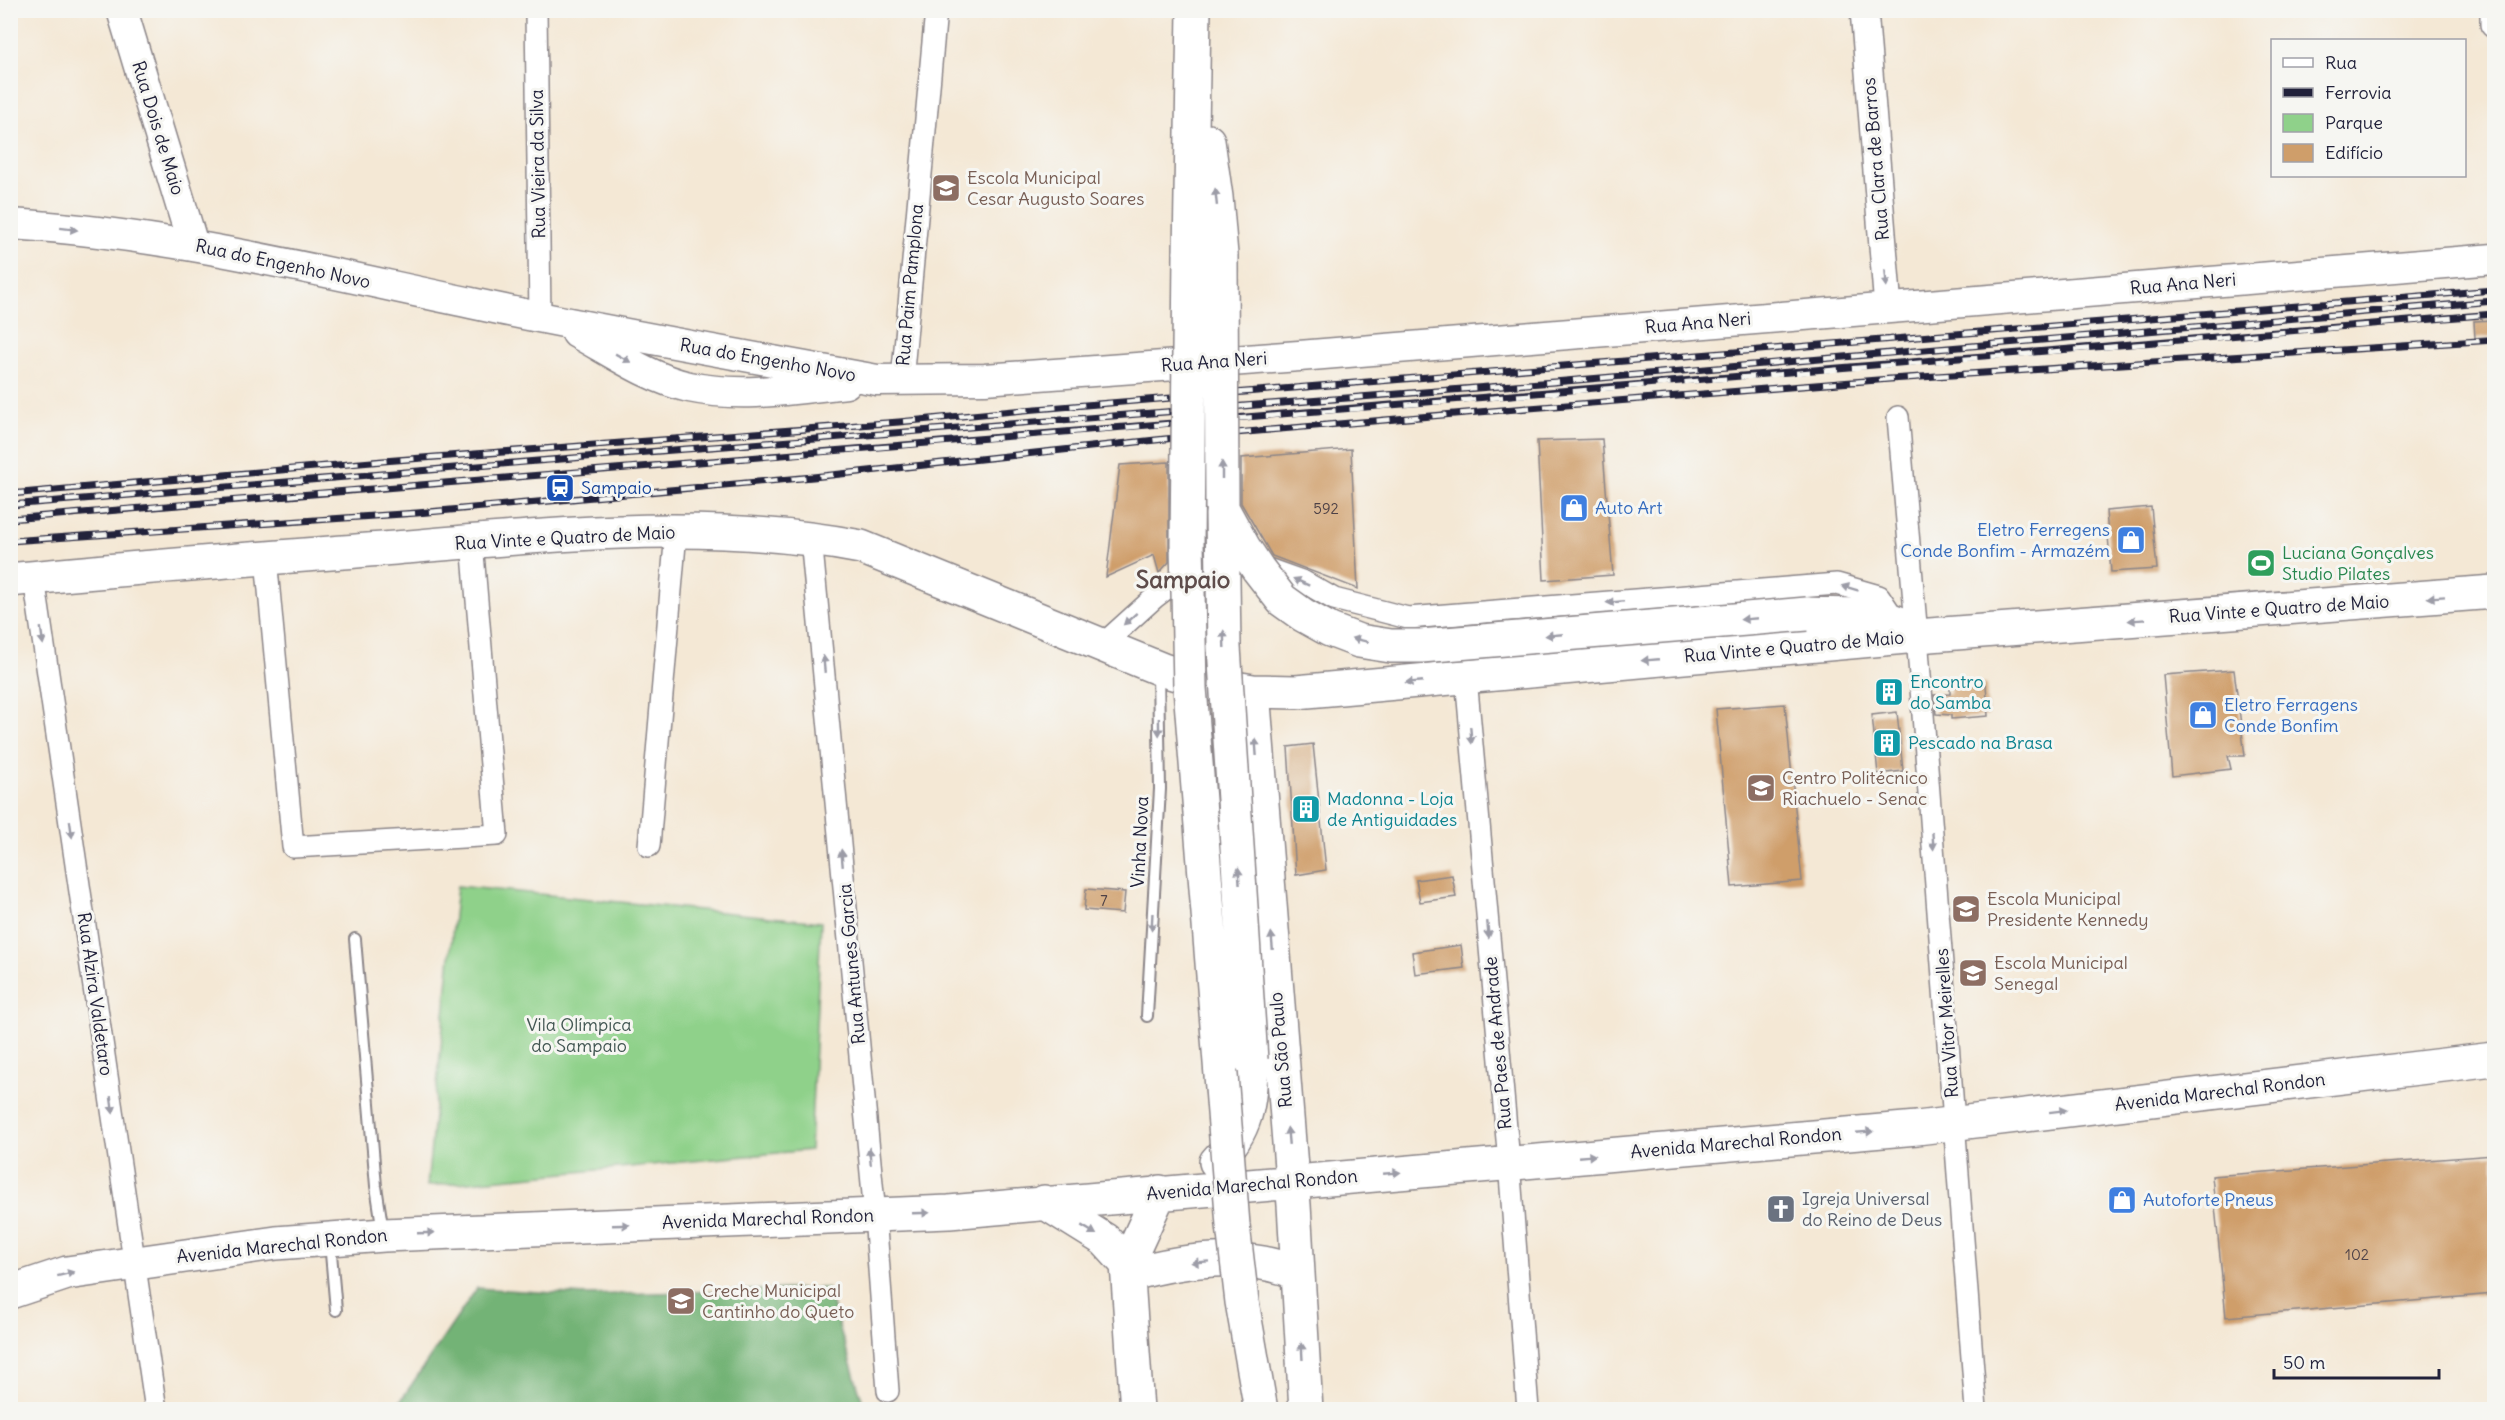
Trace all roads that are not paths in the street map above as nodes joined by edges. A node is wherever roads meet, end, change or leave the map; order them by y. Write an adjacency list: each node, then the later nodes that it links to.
1 (122, 10): 9 (main road, Rua Dois de Maio)
2 (536, 10): 13 (street, Rua Vieira da Silva)
3 (936, 10): 14 (street, Rua Paim Pamplona)
4 (1194, 10): 10 (main road)
5 (1864, 10): 12 (street, Rua Clara de Barros, one-way to 12)
6 (2493, 10): 7 (street)
7 (2494, 24)
8 (10, 224): 9 (main road, Rua do Engenho Novo, one-way to 9)
9 (194, 245): 13 (main road, Rua do Engenho Novo)
10 (1205, 255): 16 (main road, one-way to 10, bridge); 48 (main road, bridge)
11 (2494, 259): 12 (main road, Rua Ana Neri)
12 (1888, 308): 14 (main road, Rua Ana Neri)
13 (546, 319): 14 (main road, Rua do Engenho Novo); 14 (main road, Rua do Engenho Novo, one-way to 14)
14 (889, 381)
15 (1898, 417): 23 (street, Rua Vitor Meirelles)
16 (1222, 508): 23 (main road, one-way to 16, bridge); 35 (main road, one-way to 16, bridge)
17 (676, 532): 18 (main road, Rua Vinte e Quatro de Maio); 19 (main road, Rua Vinte e Quatro de Maio); 28 (street)
18 (811, 538): 24 (main road, Rua Vinte e Quatro de Maio); 37 (street, Rua Antunes Garcia, one-way to 18)
19 (472, 542): 20 (main road, Rua Vinte e Quatro de Maio); 20 (street)
20 (266, 558): 21 (main road, Rua Vinte e Quatro de Maio)
21 (22, 579): 40 (street, Rua Alzira Valdetaro, one-way to 40)
22 (2494, 592): 23 (main road, Rua Vinte e Quatro de Maio, one-way to 23)
23 (1906, 628): 24 (street, Rua Vinte e Quatro de Maio, one-way to 24); 26 (main road, Rua Vinte e Quatro de Maio, one-way to 26); 32 (street, Rua Vitor Meirelles, one-way to 32)
24 (1101, 646): 25 (main road, Rua Vinte e Quatro de Maio)
25 (1158, 668): 27 (main road, Rua Vinte e Quatro de Maio); 30 (lane, Vinha Nova, one-way to 30)
26 (1466, 677): 27 (main road, Rua Vinte e Quatro de Maio, one-way to 27); 33 (street, Rua Paes de Andrade, one-way to 33)
27 (1253, 691): 34 (main road, Rua São Paulo, one-way to 27)
28 (649, 846)
29 (355, 939): 38 (lane)
30 (1147, 1016)
31 (2494, 1059): 32 (main road, Avenida Marechal Rondon, one-way to 31)
32 (1955, 1124): 33 (main road, Avenida Marechal Rondon, one-way to 32); 51 (street, Rua Vitor Meirelles)
33 (1509, 1162): 34 (main road, Avenida Marechal Rondon, one-way to 33); 50 (street, Rua Paes de Andrade)
34 (1292, 1182): 35 (main road, Avenida Marechal Rondon); 42 (main road, Rua São Paulo)
35 (1168, 1192): 36 (main road, Avenida Marechal Rondon); 41 (main road)
36 (1044, 1202): 37 (main road, Avenida Marechal Rondon, one-way to 36); 41 (main road, one-way to 41)
37 (875, 1215): 38 (main road, Avenida Marechal Rondon, one-way to 37); 45 (street, Rua Antunes Garcia)
38 (384, 1235): 39 (main road, Avenida Marechal Rondon)
39 (329, 1239): 40 (main road, Avenida Marechal Rondon); 44 (lane)
40 (134, 1262): 43 (main road, Avenida Marechal Rondon, one-way to 40); 46 (street, Rua Alzira Valdetaro)
41 (1128, 1270): 42 (main road, one-way to 41); 47 (main road)
42 (1298, 1273): 49 (main road, Rua São Paulo, one-way to 42)
43 (10, 1292)
44 (336, 1310)
45 (888, 1391)
46 (156, 1410)
47 (1137, 1410)
48 (1261, 1410)
49 (1306, 1410)
50 (1528, 1410)
51 (1977, 1410)

